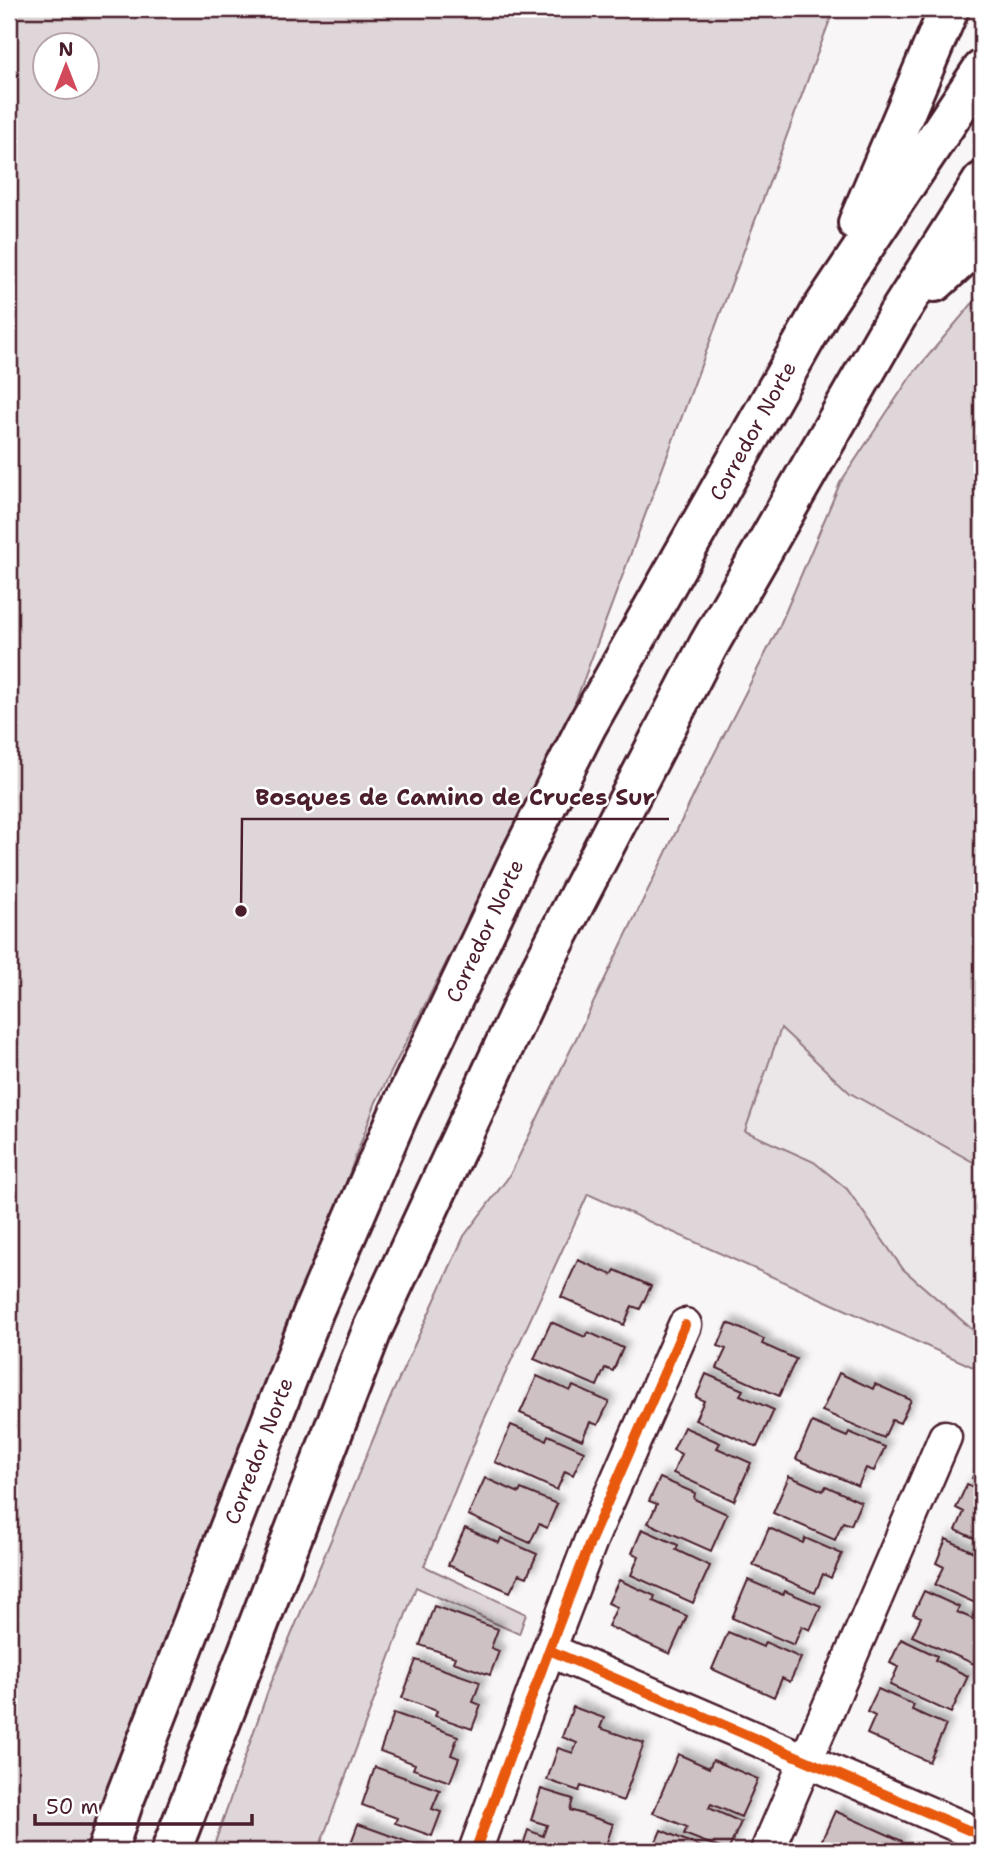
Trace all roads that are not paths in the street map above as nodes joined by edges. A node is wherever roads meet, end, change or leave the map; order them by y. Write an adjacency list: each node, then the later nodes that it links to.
1 (949, 9): 5 (highway)
2 (982, 70): 5 (highway, Corredor Norte)
3 (982, 182): 6 (highway)
4 (982, 239): 6 (highway)
5 (821, 311): 12 (highway, Corredor Norte)
6 (897, 316): 13 (highway)
7 (685, 1325): 9 (street)
8 (945, 1437): 10 (street)
9 (548, 1650): 10 (street); 14 (street)
10 (806, 1760): 11 (street); 15 (street)
11 (982, 1836)
12 (107, 1851)
13 (172, 1851)
14 (475, 1851)
15 (766, 1851)

